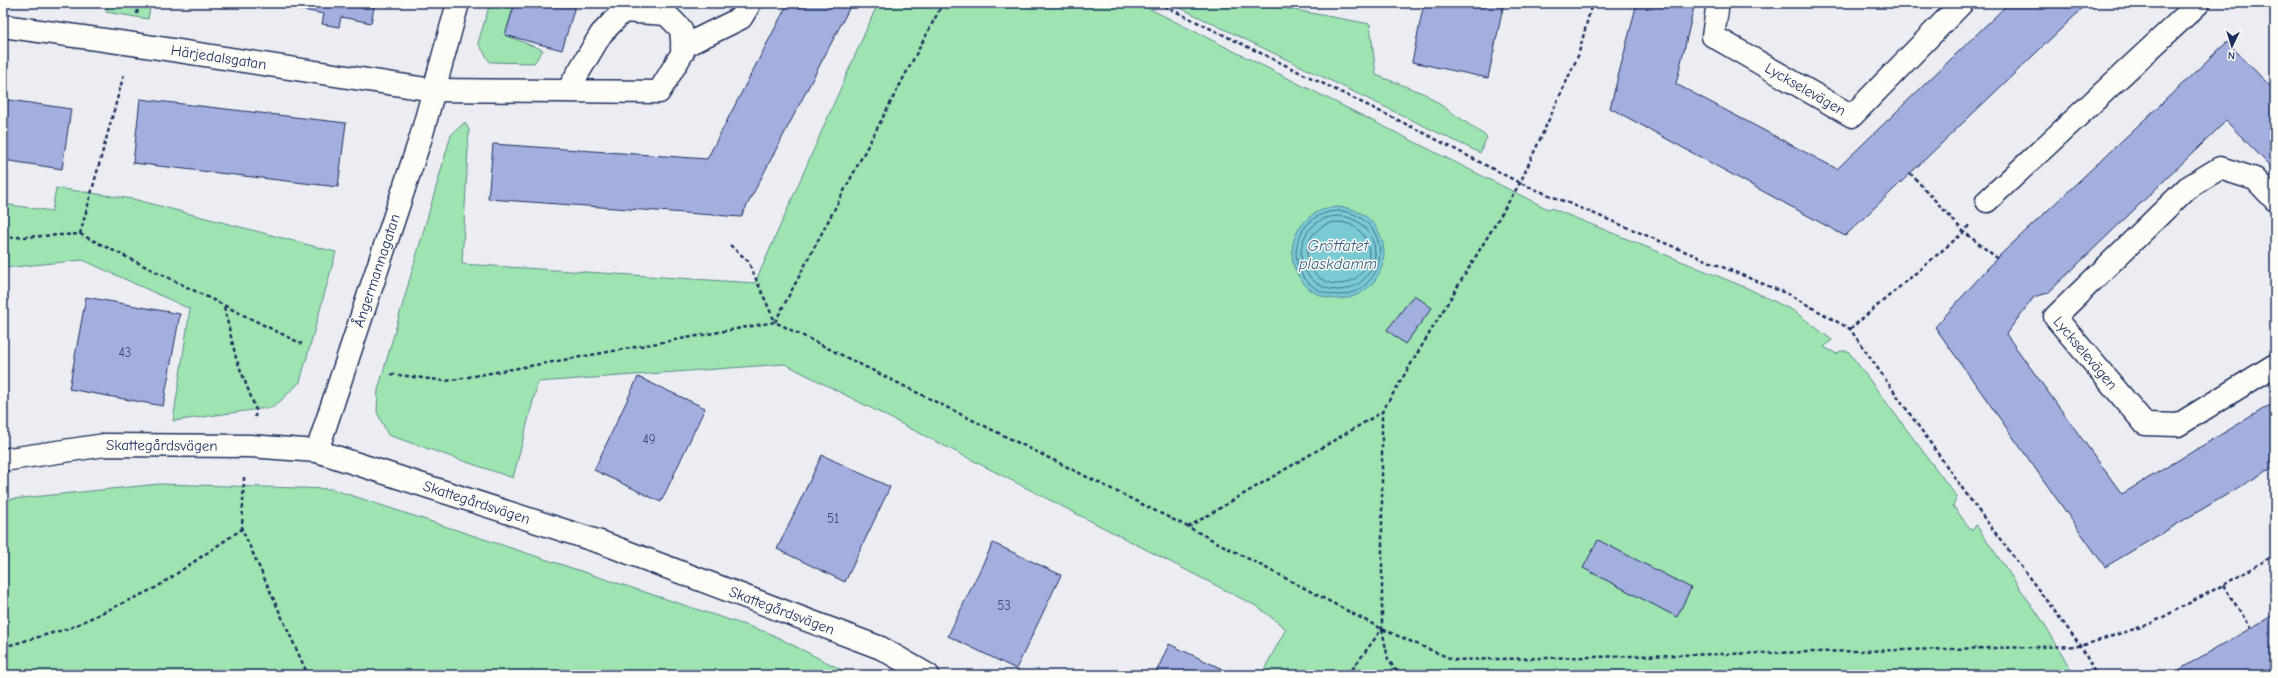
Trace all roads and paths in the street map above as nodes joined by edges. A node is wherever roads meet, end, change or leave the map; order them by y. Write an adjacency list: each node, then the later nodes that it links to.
1 (139, 3): 12 (path)
2 (458, 3): 14 (street, Ångermannagatan)
3 (750, 3): 13 (street)
4 (943, 3): 26 (path)
5 (1158, 3): 17 (path)
6 (1592, 3): 17 (path)
7 (1718, 3): 8 (street, Lyckselevägen)
8 (1962, 3)
9 (2199, 3): 19 (street)
10 (618, 10): 13 (street); 15 (street)
11 (3, 26): 12 (street, Härjedalsgatan)
12 (133, 44): 14 (street, Härjedalsgatan); 21 (path)
13 (682, 47): 15 (street)
14 (433, 90): 15 (street); 33 (street, Ångermannagatan)
15 (568, 90)
16 (1910, 173): 20 (path)
17 (1520, 183): 27 (path); 32 (path)
18 (2275, 200): 29 (street, Lyckselevägen)
19 (1987, 201): 20 (path)
20 (1964, 232): 24 (path); 27 (path)
21 (80, 234): 22 (path); 25 (path)
22 (3, 238)
23 (730, 245): 26 (path)
24 (1997, 258)
25 (224, 306): 28 (path); 31 (path)
26 (775, 322): 30 (path); 35 (path)
27 (1850, 329): 40 (path)
28 (302, 344)
29 (2275, 365)
30 (391, 374)
31 (256, 410)
32 (1382, 412): 35 (path); 39 (path)
33 (318, 451): 34 (street, Skattegårdsvägen); 43 (street, Skattegårdsvägen)
34 (3, 460)
35 (1188, 527): 39 (path)
36 (2275, 555): 37 (path)
37 (2223, 585): 38 (path); 40 (path)
38 (2251, 628)
39 (1382, 629): 40 (path); 44 (path); 45 (path)
40 (2081, 646): 46 (path)
41 (3, 647): 42 (path)
42 (308, 675)
43 (928, 675)
44 (1348, 675)
45 (1399, 675)
46 (2096, 675)

